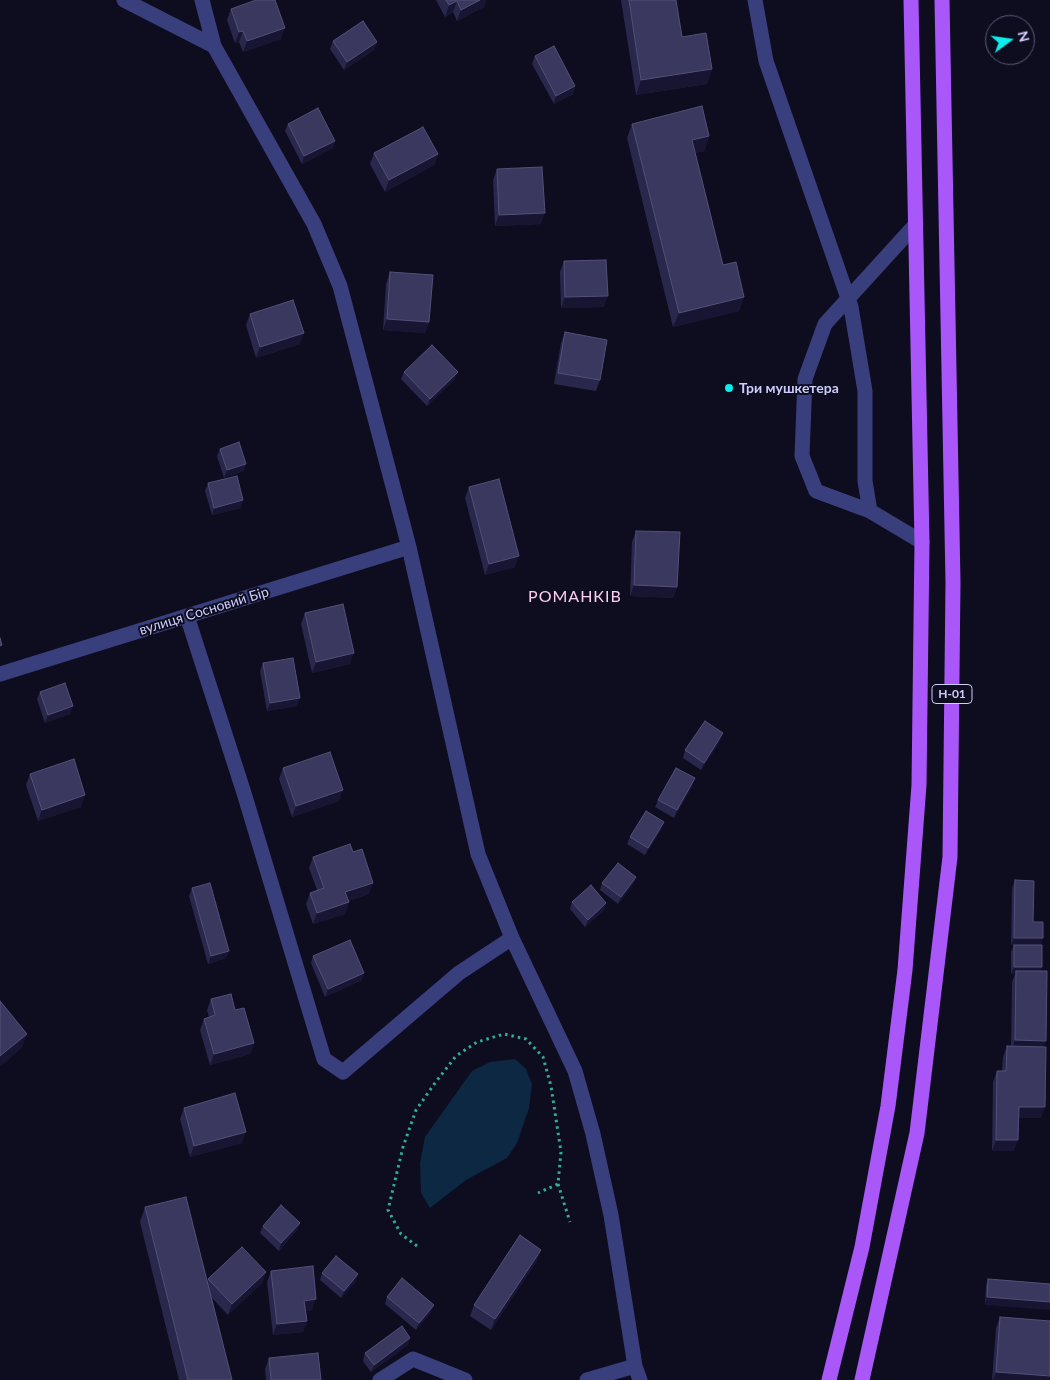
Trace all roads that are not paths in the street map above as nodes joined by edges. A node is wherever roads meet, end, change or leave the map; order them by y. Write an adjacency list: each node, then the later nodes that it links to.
1 (124, 0): 6 (street)
2 (202, 0): 6 (street)
3 (755, 0): 8 (street)
4 (911, 0): 7 (main road, Н-01)
5 (942, 0): 20 (main road, Н-01)
6 (214, 46): 11 (street)
7 (916, 224): 8 (street); 10 (main road, Н-01)
8 (848, 299): 9 (street); 9 (street)
9 (870, 511): 10 (street)
10 (922, 542): 19 (main road, Н-01)
11 (409, 547): 12 (street, вулиця Сосновий Бір); 14 (street)
12 (187, 616): 13 (street, вулиця Сосновий Бір); 14 (street)
13 (0, 674)
14 (512, 938): 15 (street)
15 (638, 1373): 18 (street)
16 (380, 1380): 17 (street)
17 (466, 1380)
18 (588, 1380)
19 (829, 1380)
20 (862, 1380)

